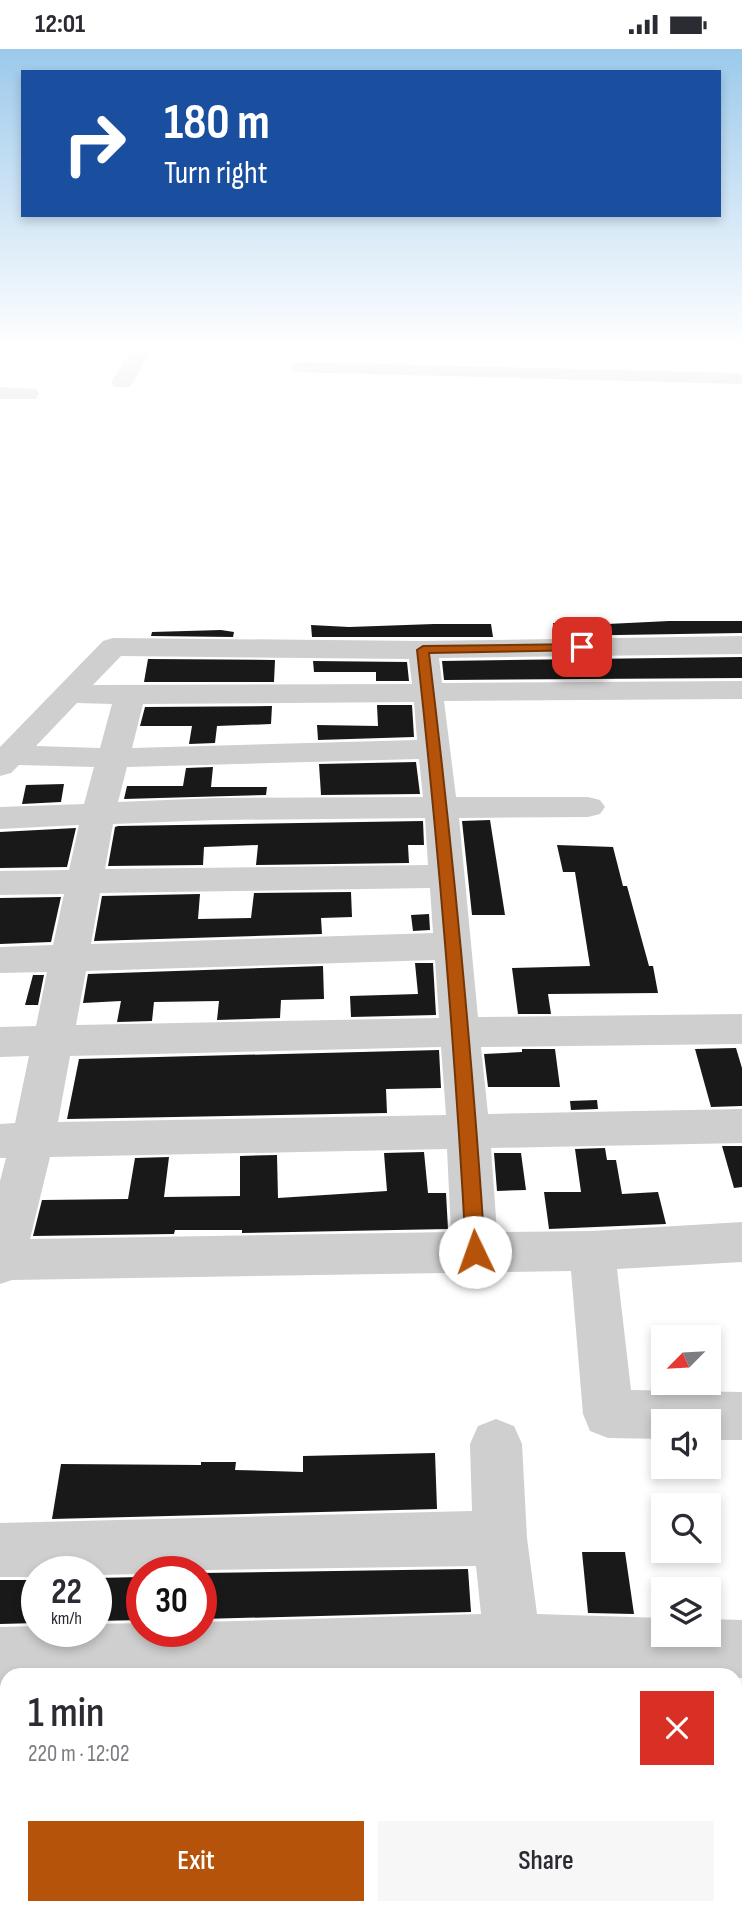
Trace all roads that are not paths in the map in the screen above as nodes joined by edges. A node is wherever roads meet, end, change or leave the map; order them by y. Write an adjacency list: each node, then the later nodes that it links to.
1 (742, 645): 2 (street)
2 (423, 650): 4 (street); 5 (street)
3 (742, 690): 4 (street)
4 (429, 692): 6 (street); 7 (street)
5 (71, 694): 6 (street); 9 (street)
6 (130, 695): 8 (street)
7 (435, 750): 8 (street); 11 (street)
8 (113, 758): 9 (street); 12 (street)
9 (5, 760)
10 (588, 807): 11 (street)
11 (441, 808): 12 (street); 14 (street)
12 (98, 814): 13 (street); 16 (street)
13 (0, 818)
14 (446, 876): 16 (street); 17 (street)
15 (0, 883): 16 (street)
16 (85, 883): 18 (street)
17 (453, 946): 18 (street); 21 (street)
18 (70, 959): 19 (street); 22 (street)
19 (0, 960)
20 (742, 1029): 21 (street)
21 (460, 1031): 22 (street); 25 (street)
22 (54, 1040): 23 (street); 26 (street)
23 (0, 1042)
24 (742, 1126): 25 (street)
25 (468, 1129): 26 (street); 29 (street)
26 (16, 1141): 30 (street)
27 (742, 1242): 28 (street)
28 (592, 1251): 29 (street); 31 (street)
29 (475, 1252): 30 (street)
30 (0, 1261)
31 (742, 1416)
32 (496, 1444): 33 (street)
33 (500, 1538): 34 (street); 37 (street)
34 (0, 1550)
35 (742, 1649): 37 (street)
36 (0, 1656): 37 (street)
37 (514, 1659)

